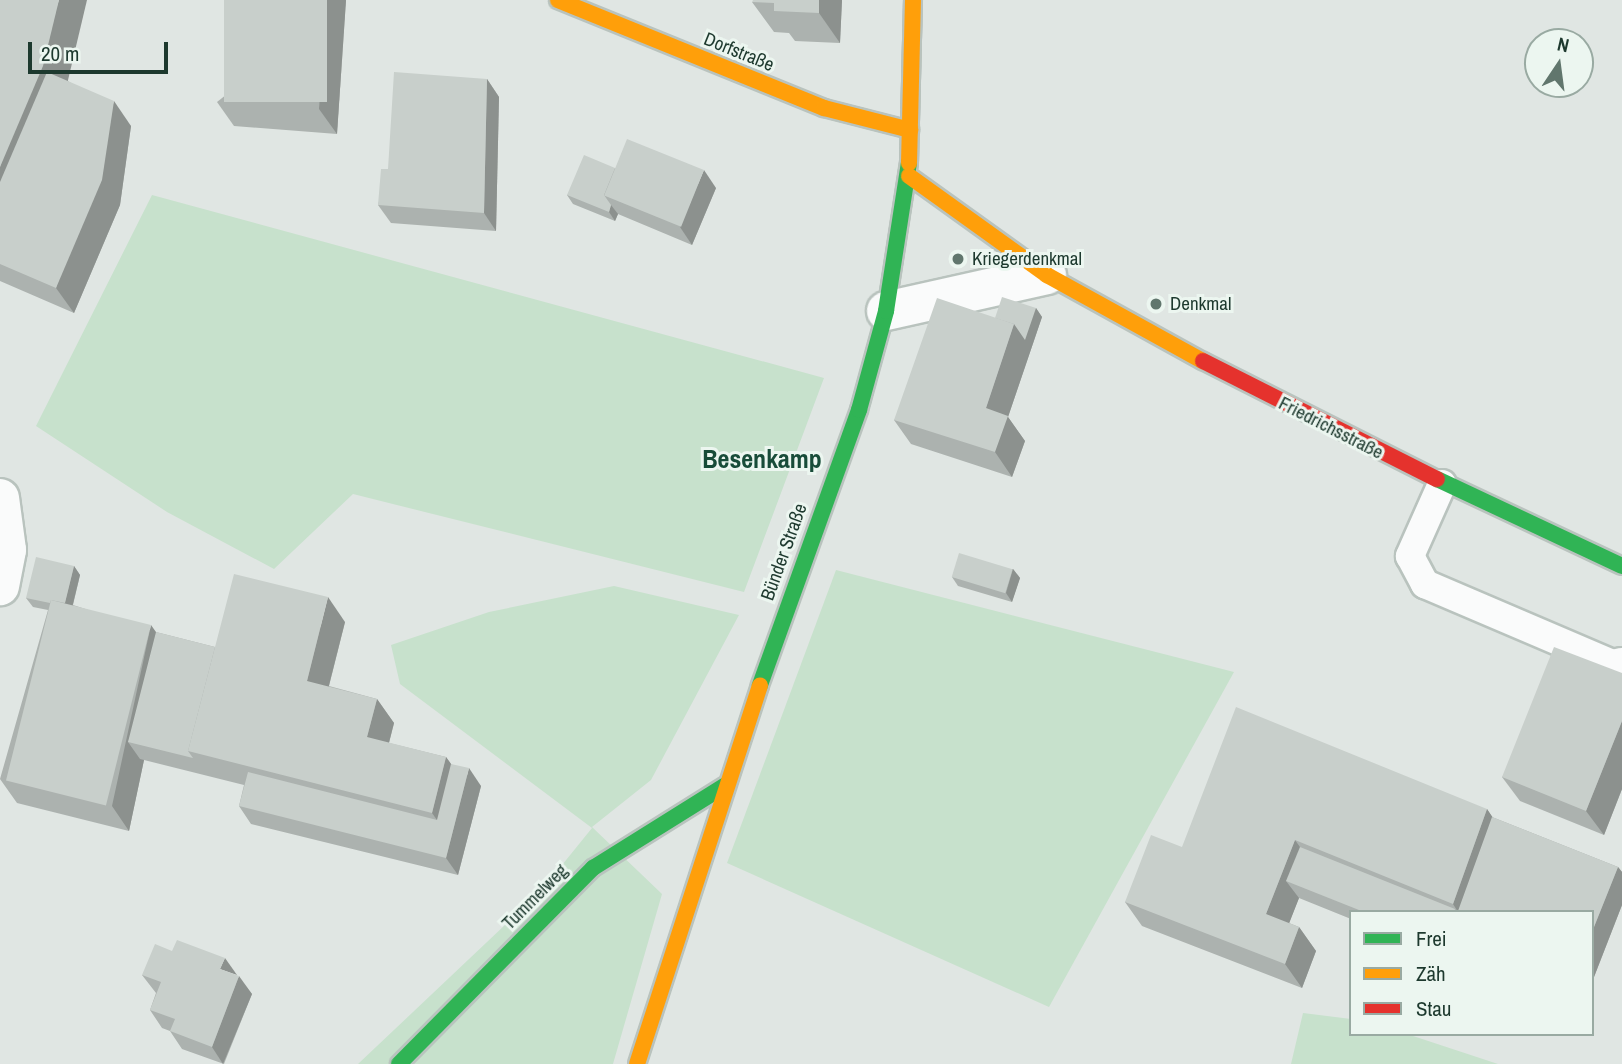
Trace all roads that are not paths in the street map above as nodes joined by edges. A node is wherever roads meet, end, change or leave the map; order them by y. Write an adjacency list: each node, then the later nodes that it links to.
1 (558, 0): 3 (street, Dorfstraße)
2 (913, 0): 3 (street, Bünder Straße)
3 (910, 130): 4 (street, Bünder Straße)
4 (909, 176): 5 (street, Friedrichsstraße); 6 (street, Bünder Straße)
5 (1047, 275): 6 (street); 7 (street, Friedrichsstraße)
6 (886, 310): 12 (street, Bünder Straße)
7 (1442, 484): 9 (street, Friedrichsstraße); 11 (lane)
8 (0, 498): 10 (street)
9 (1622, 566)
10 (0, 586)
11 (1622, 662)
12 (724, 786): 13 (street, Tummelweg); 14 (street, Bünder Straße)
13 (399, 1064)
14 (637, 1064)

